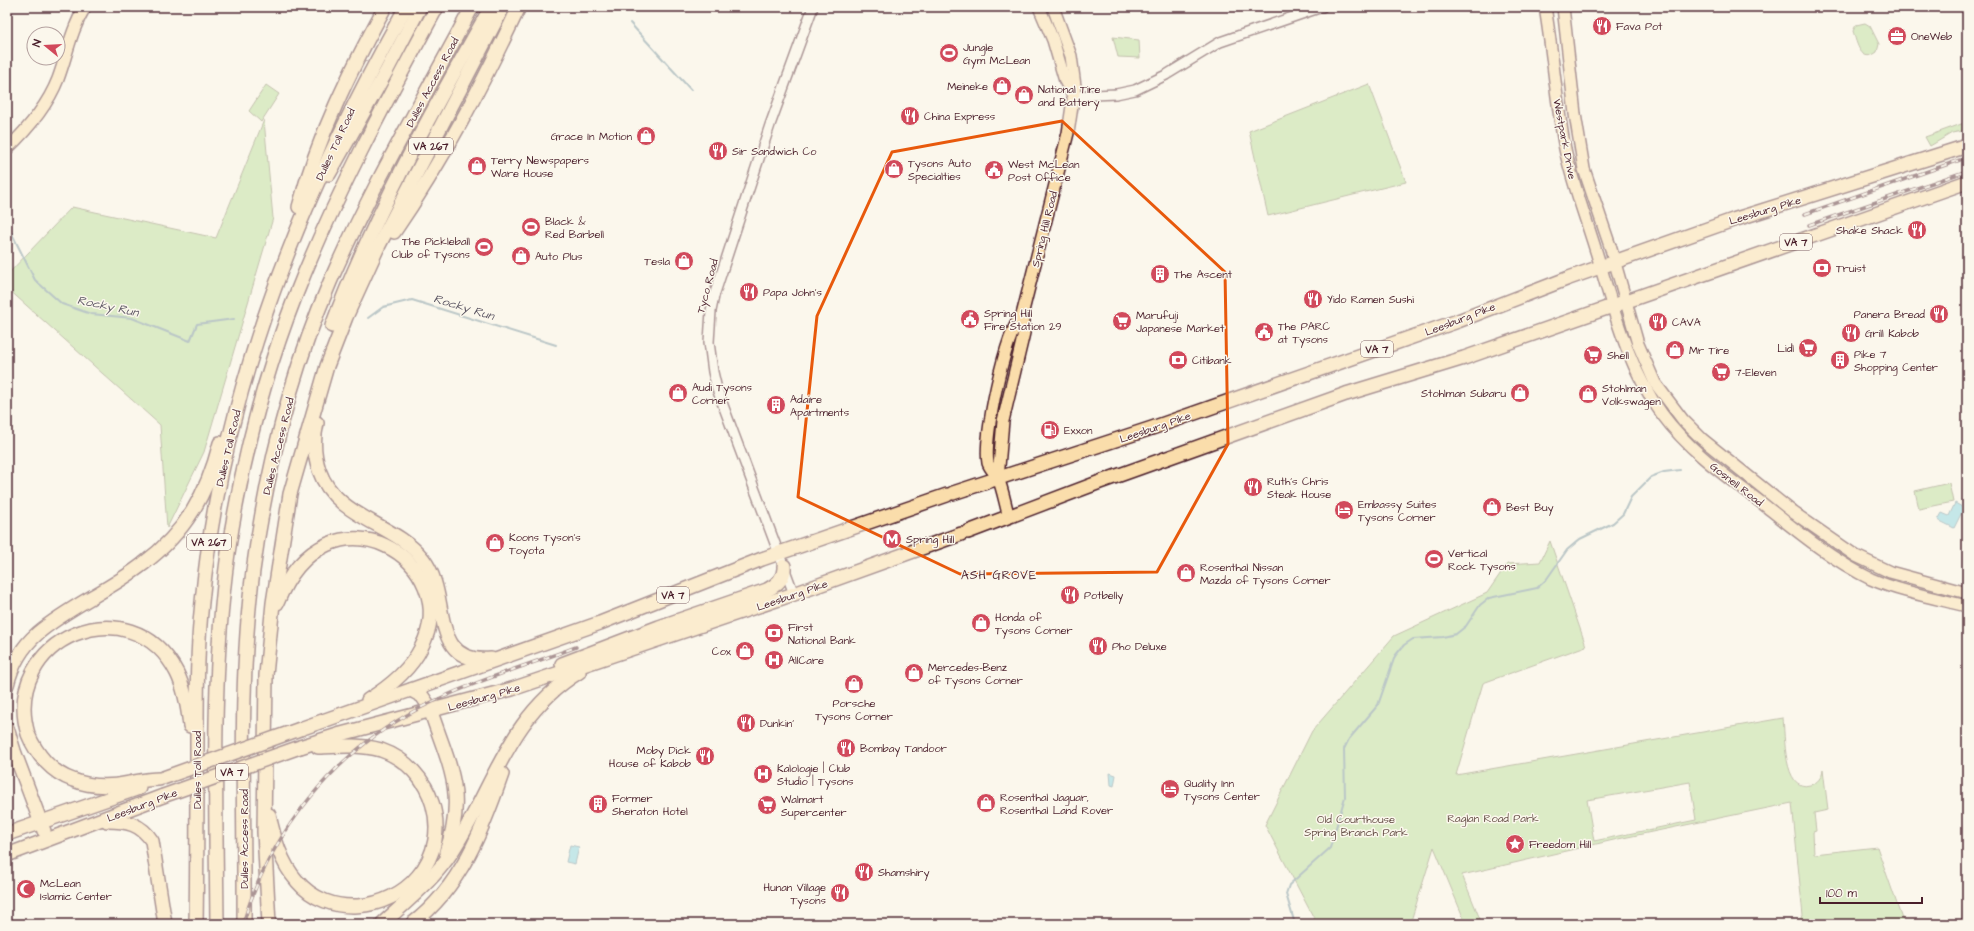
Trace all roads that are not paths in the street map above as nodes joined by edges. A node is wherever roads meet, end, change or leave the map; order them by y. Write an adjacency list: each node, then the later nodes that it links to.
1 (85, 7): 20 (main road)
2 (385, 7): 22 (highway)
3 (406, 7): 22 (highway, Dulles Toll Road / VA 267)
4 (420, 7): 22 (highway)
5 (437, 7): 61 (highway)
6 (472, 7): 17 (highway, Dulles Access Road)
7 (476, 7): 17 (highway)
8 (491, 7): 31 (highway, VA 267)
9 (503, 7): 25 (highway, VA 267)
10 (519, 7): 25 (highway)
11 (813, 7): 33 (street, Tyco Road)
12 (1039, 7): 18 (main road, Spring Hill Road)
13 (1053, 7): 18 (main road, Spring Hill Road)
14 (1322, 7): 18 (street)
15 (1546, 7): 24 (main road, Westpark Drive)
16 (1563, 7): 23 (main road, Westpark Drive)
17 (434, 78): 62 (highway, Dulles Access Road)
18 (1072, 96): 30 (main road, Spring Hill Road)
19 (1967, 146): 23 (highway, Leesburg Pike / VA 7)
20 (7, 149)
21 (1967, 182): 26 (highway, Leesburg Pike / VA 7)
22 (285, 257): 28 (highway, Dulles Toll Road / VA 267)
23 (1614, 262): 24 (highway, Leesburg Pike / VA 7); 26 (main road, Gosnell Road)
24 (1601, 266): 27 (main road, Gosnell Road); 30 (highway, Leesburg Pike / VA 7)
25 (359, 286): 29 (highway, VA 267)
26 (1625, 301): 27 (highway, Leesburg Pike / VA 7); 35 (main road, Gosnell Road)
27 (1612, 306): 32 (highway, Leesburg Pike / VA 7); 37 (main road, Gosnell Road)
28 (258, 334): 41 (highway); 49 (highway, Dulles Toll Road / VA 267)
29 (328, 366): 31 (highway, VA 267); 39 (highway)
30 (998, 478): 32 (main road, Spring Hill Road); 33 (highway, Leesburg Pike / VA 7)
31 (290, 494): 38 (highway, VA 267)
32 (1009, 517): 36 (highway, Leesburg Pike / VA 7)
33 (778, 553): 34 (street, Tyco Road); 39 (highway, Leesburg Pike / VA 7)
34 (784, 566): 36 (street, Tyco Road); 42 (highway)
35 (1967, 593)
36 (794, 594): 40 (highway, Leesburg Pike / VA 7)
37 (1967, 606)
38 (269, 635): 45 (highway); 51 (highway, VA 267)
39 (505, 657): 43 (highway, Leesburg Pike / VA 7)
40 (605, 659): 42 (highway, Leesburg Pike / VA 7); 47 (highway)
41 (7, 685)
42 (512, 689): 44 (highway, Leesburg Pike / VA 7)
43 (411, 690): 44 (highway); 45 (highway, Leesburg Pike / VA 7)
44 (431, 712): 48 (highway, Leesburg Pike / VA 7); 57 (highway)
45 (344, 713): 50 (highway, Leesburg Pike / VA 7, bridge)
46 (7, 728): 53 (highway)
47 (516, 734): 57 (highway); 58 (highway)
48 (300, 747): 51 (highway); 52 (highway, Leesburg Pike / VA 7, bridge)
49 (197, 756): 50 (highway); 60 (highway, Dulles Toll Road / VA 267)
50 (159, 779): 53 (highway, Leesburg Pike / VA 7)
51 (264, 785): 63 (highway, VA 267)
52 (100, 821): 55 (highway, Leesburg Pike / VA 7); 59 (highway)
53 (42, 822): 54 (highway, Leesburg Pike / VA 7); 55 (highway)
54 (7, 834)
55 (47, 840): 56 (highway, Leesburg Pike / VA 7)
56 (7, 855)
57 (433, 876): 64 (highway)
58 (450, 883): 65 (highway); 66 (highway)
59 (166, 924)
60 (196, 924)
61 (216, 924)
62 (244, 924)
63 (269, 924)
64 (382, 924)
65 (408, 924)
66 (412, 924)

